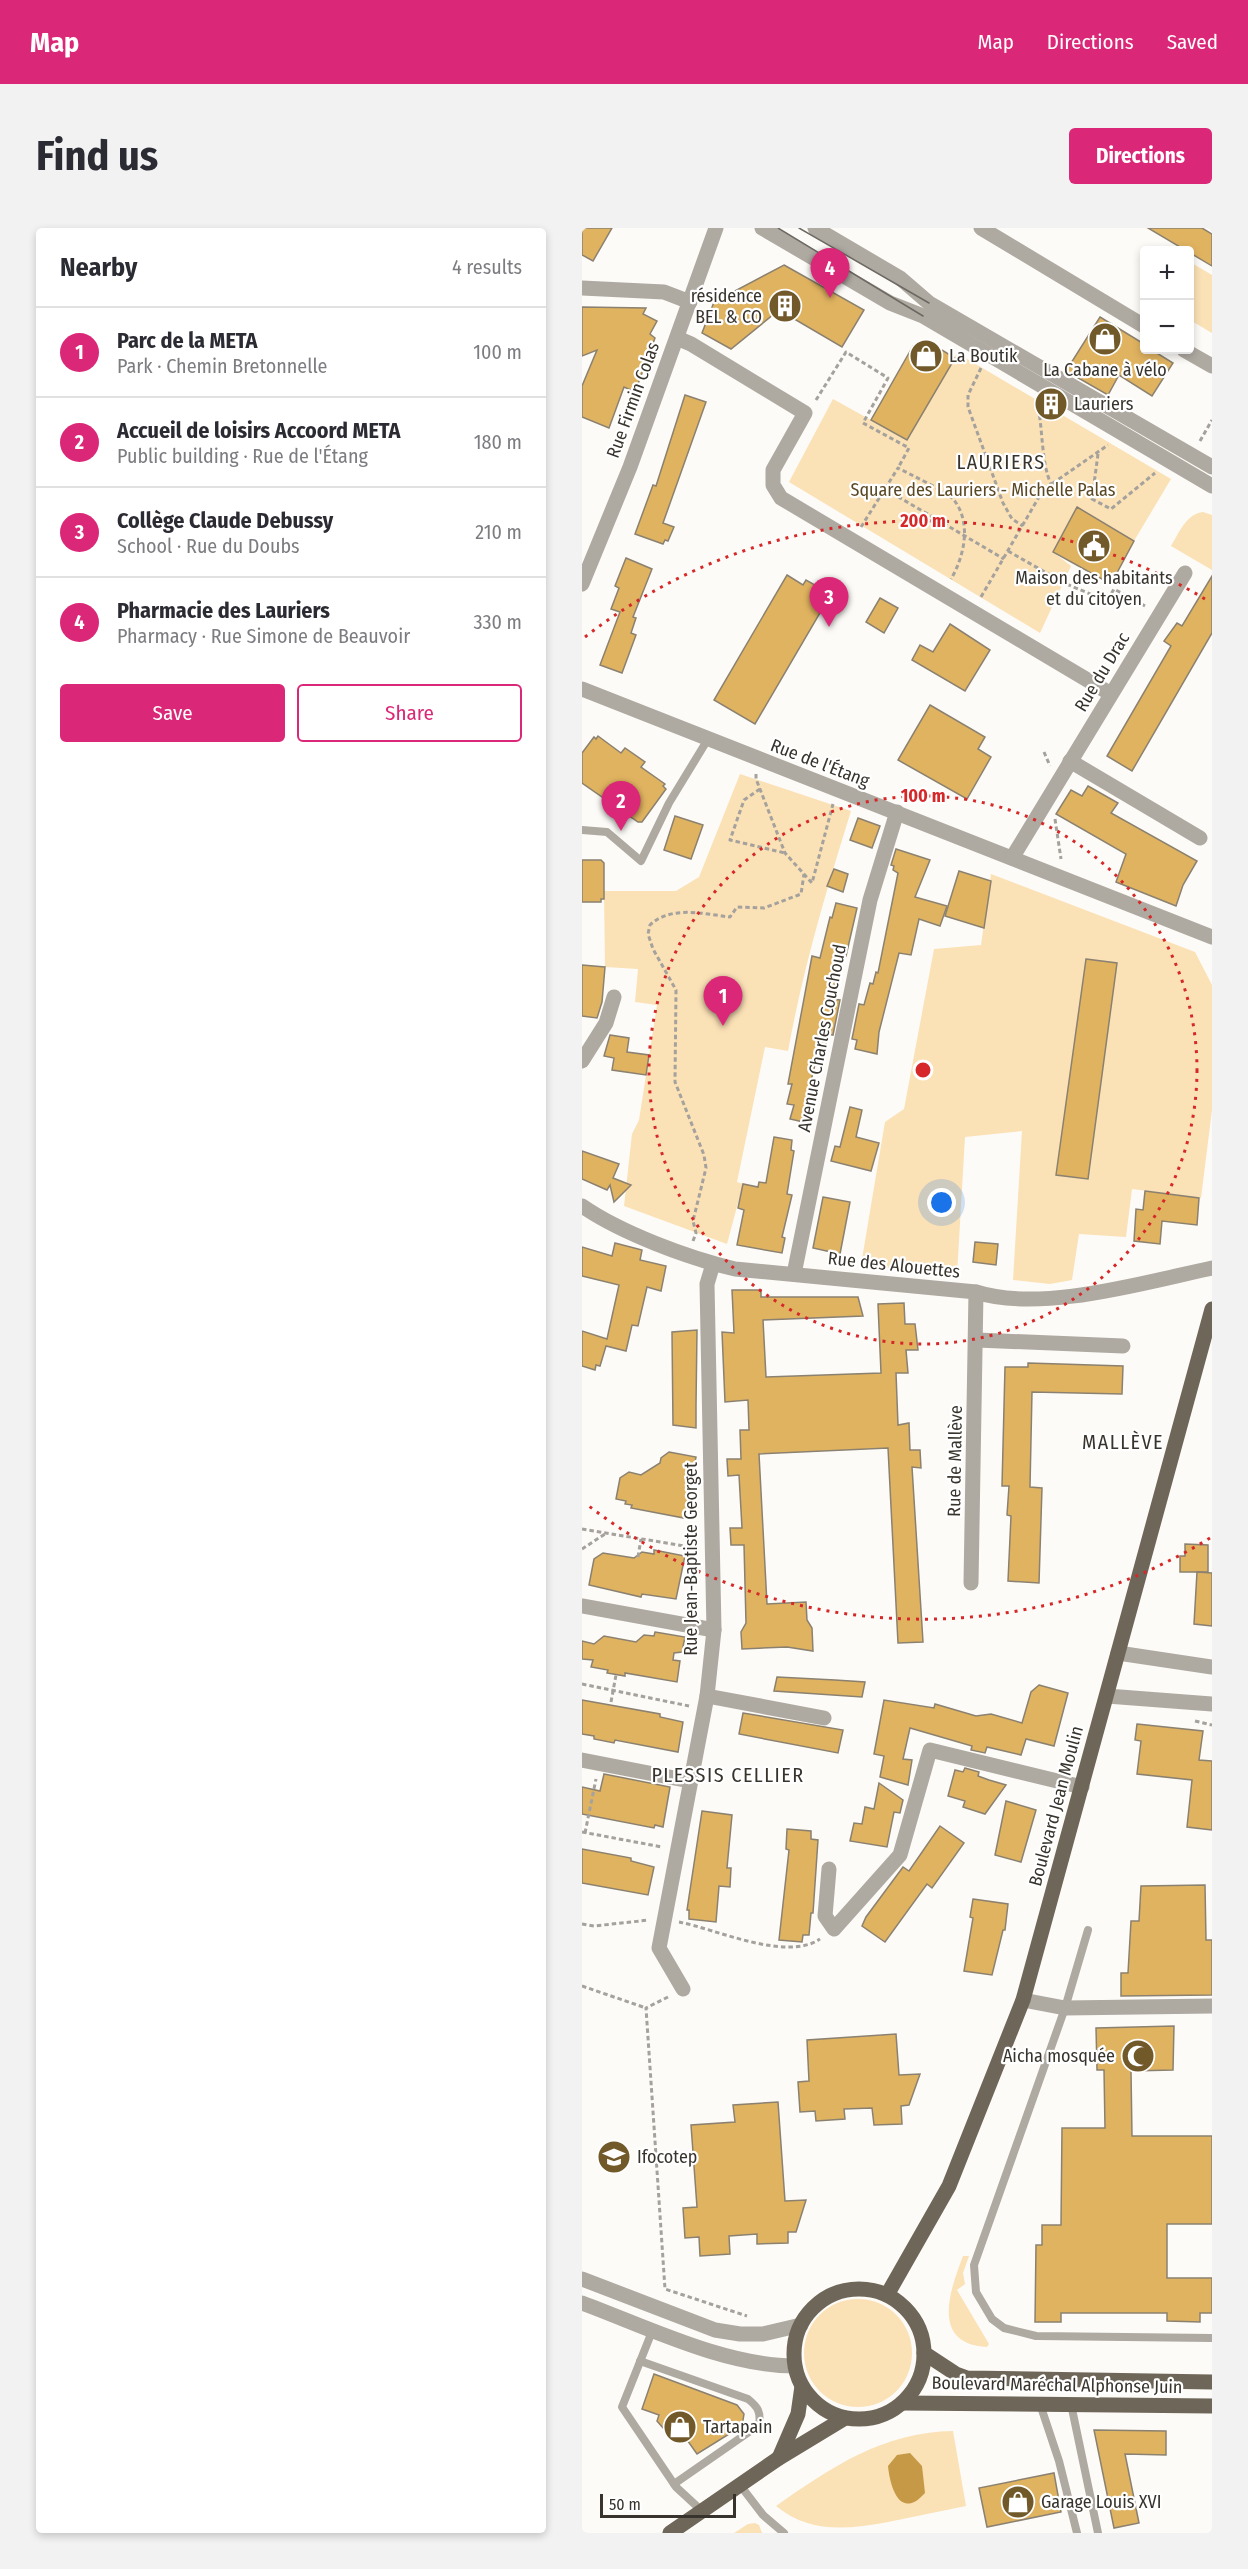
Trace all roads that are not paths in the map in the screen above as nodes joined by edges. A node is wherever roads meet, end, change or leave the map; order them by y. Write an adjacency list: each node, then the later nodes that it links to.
1 (716, 228): 7 (street, Rue Firmin Colas)
2 (762, 228): 8 (street)
3 (815, 228): 5 (street)
4 (981, 228): 9 (street)
5 (838, 234): 8 (street)
6 (582, 288): 7 (street)
7 (690, 302): 10 (street, Rue Firmin Colas)
8 (926, 309): 13 (street); 14 (street)
9 (1140, 324)
10 (676, 338): 16 (street, Rue Firmin Colas); 18 (street)
11 (1191, 354): 12 (street)
12 (1212, 366)
13 (1212, 467)
14 (1212, 486)
15 (1185, 573): 18 (street, Rue du Drac)
16 (582, 584)
17 (582, 689): 19 (street, Rue de l'Étang)
18 (1111, 694): 20 (street, Rue du Drac)
19 (708, 740): 21 (street, Rue de l'Étang); 22 (lane)
20 (1070, 761): 23 (street); 24 (street, Rue du Drac)
21 (897, 812): 24 (street, Rue de l'Étang); 31 (street, Avenue Charles Couchoud)
22 (582, 830)
23 (1200, 838)
24 (1012, 858): 25 (street, Rue de l'Étang)
25 (1212, 937)
26 (614, 997): 27 (street)
27 (582, 1061)
28 (582, 1206): 29 (street, Rue des Alouettes)
29 (713, 1264): 31 (street, Rue des Alouettes); 38 (street, Rue Jean-Baptiste Georget)
30 (1212, 1268): 32 (street, Rue des Alouettes)
31 (794, 1274): 32 (street, Rue des Alouettes)
32 (976, 1292): 34 (street, Rue de Mallève)
33 (1212, 1309): 39 (main road, Boulevard Jean Moulin)
34 (977, 1340): 35 (street); 36 (street, Rue de Mallève)
35 (1123, 1346)
36 (971, 1582)
37 (582, 1606): 38 (street)
38 (714, 1630): 42 (street, Rue Jean-Baptiste Georget)
39 (1118, 1653): 40 (street); 41 (main road, Boulevard Jean Moulin)
40 (1212, 1667)
41 (1107, 1696): 43 (street); 47 (main road, Boulevard Jean Moulin)
42 (706, 1703): 44 (street); 46 (street, Rue Jean-Baptiste Georget)
43 (1212, 1704)
44 (824, 1718)
45 (582, 1760): 46 (street)
46 (690, 1780): 50 (street, Rue Jean-Baptiste Georget)
47 (1082, 1787): 48 (street); 51 (main road, Boulevard Jean Moulin)
48 (829, 1869)
49 (1088, 1930): 53 (lane)
50 (682, 1989)
51 (1023, 2000): 53 (street); 55 (main road, Boulevard Jean Moulin)
52 (1212, 2006): 53 (street)
53 (1065, 2008): 59 (lane)
54 (582, 2279): 57 (street)
55 (886, 2295): 57 (main road); 60 (main road)
56 (582, 2303): 58 (street)
57 (801, 2325): 62 (main road)
58 (653, 2329): 61 (lane); 62 (street)
59 (1212, 2338)
60 (924, 2353): 63 (main road, Boulevard Maréchal Alphonse Juin); 65 (main road)
61 (640, 2361): 71 (lane); 71 (lane)
62 (795, 2366): 64 (main road)
63 (1212, 2382)
64 (802, 2386): 69 (main road); 70 (main road)
65 (902, 2403): 66 (main road, Boulevard Maréchal Alphonse Juin); 69 (main road)
66 (1040, 2404): 67 (main road, Boulevard Maréchal Alphonse Juin); 76 (lane)
67 (1071, 2404): 68 (main road, Boulevard Maréchal Alphonse Juin); 77 (lane)
68 (1212, 2406)
69 (845, 2418): 70 (main road)
70 (779, 2458): 72 (main road)
71 (674, 2484): 73 (lane)
72 (740, 2485): 73 (main road); 75 (lane)
73 (702, 2511): 74 (main road)
74 (671, 2533)
75 (784, 2533)
76 (1077, 2533)
77 (1098, 2533)

